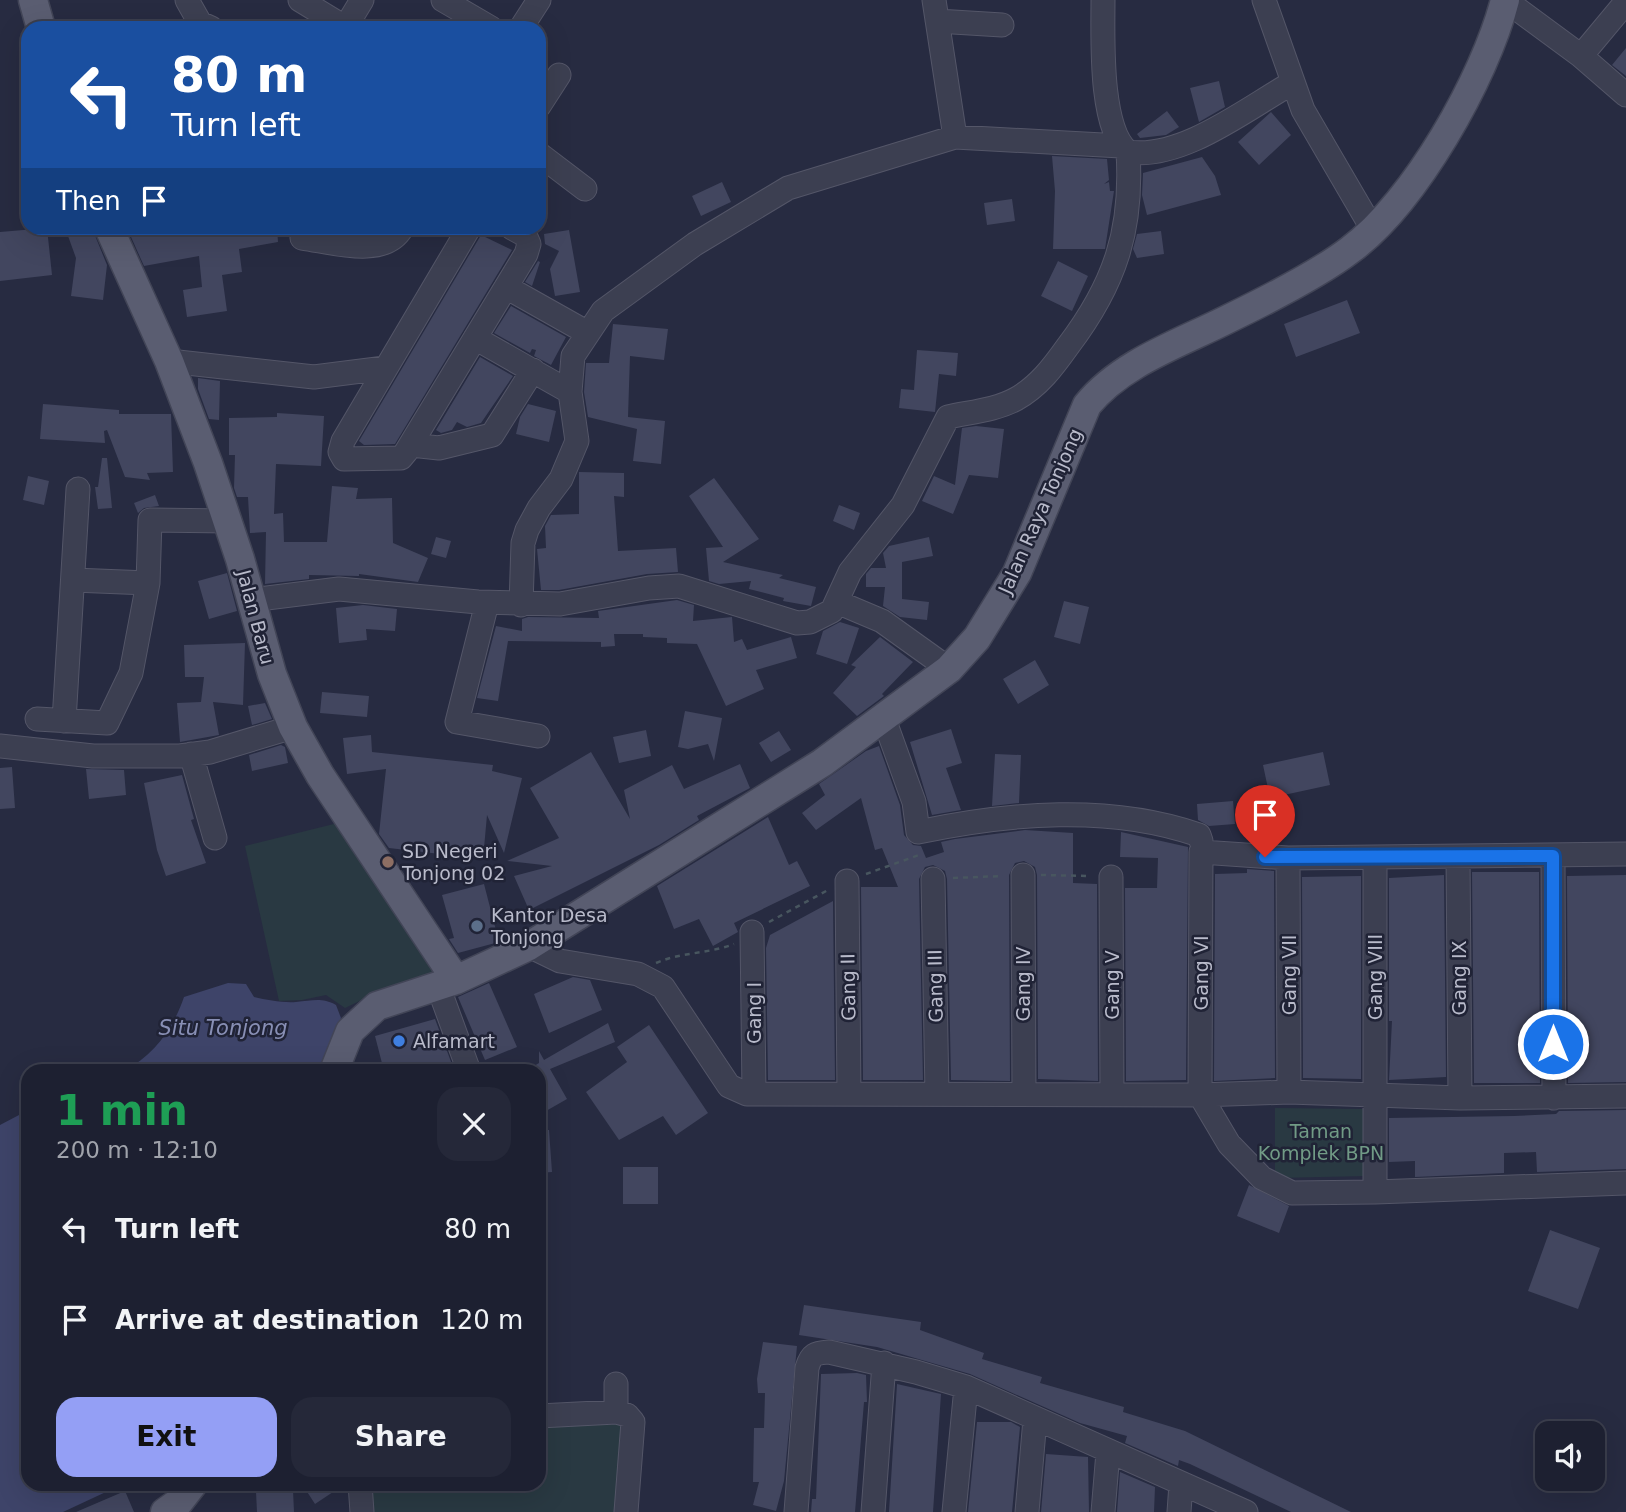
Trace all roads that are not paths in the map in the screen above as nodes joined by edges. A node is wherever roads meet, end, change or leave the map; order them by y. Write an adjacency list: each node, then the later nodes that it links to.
1 (33, 0): 12 (main road)
2 (187, 0): 13 (street)
3 (300, 0): 14 (street)
4 (362, 0): 15 (street)
5 (443, 0): 16 (street)
6 (539, 0): 17 (street)
7 (1103, 0): 25 (street)
8 (1264, 0): 21 (street)
9 (1505, 0): 19 (street); 28 (main road, Jalan Raya Tonjong)
10 (1626, 2): 19 (street)
11 (935, 10): 18 (street); 24 (street)
12 (39, 21)
13 (199, 21)
14 (334, 21)
15 (349, 21)
16 (479, 21)
17 (526, 21)
18 (1002, 25)
19 (1581, 56): 23 (street)
20 (558, 75): 22 (street)
21 (1292, 83): 25 (street); 28 (street)
22 (546, 95)
23 (1626, 95)
24 (955, 137): 25 (street); 35 (street)
25 (1125, 149): 47 (street)
26 (546, 159): 27 (street)
27 (585, 189)
28 (1367, 219): 50 (main road, Jalan Raya Tonjong)
29 (113, 235): 37 (main road, Jalan Baru)
30 (395, 235): 33 (street)
31 (465, 235): 38 (street)
32 (526, 235): 34 (street)
33 (303, 238)
34 (506, 287): 35 (street); 36 (street)
35 (586, 332): 40 (street)
36 (475, 338): 39 (street); 41 (street)
37 (169, 360): 38 (street); 43 (main road, Jalan Baru)
38 (385, 368): 41 (street)
39 (533, 370): 40 (street); 41 (street)
40 (570, 392): 49 (street)
41 (411, 444)
42 (78, 489): 44 (street)
43 (229, 521): 45 (street); 46 (main road, Jalan Baru)
44 (72, 580): 45 (street); 53 (street)
45 (148, 583): 53 (street)
46 (251, 600): 48 (street); 54 (main road, Jalan Baru)
47 (836, 602): 49 (street); 50 (street)
48 (487, 603): 49 (street); 55 (street)
49 (521, 605)
50 (949, 669): 52 (main road, Jalan Raya Tonjong)
51 (37, 719): 53 (street)
52 (884, 719): 59 (street); 70 (main road, Jalan Raya Tonjong)
53 (64, 720)
54 (293, 727): 57 (street); 71 (main road, Jalan Baru)
55 (538, 736)
56 (0, 746): 57 (street)
57 (191, 754): 58 (street)
58 (215, 838)
59 (1201, 846): 63 (street); 80 (street, Gang VI)
60 (1626, 854): 61 (street)
61 (1553, 856): 62 (street); 84 (street)
62 (1458, 857): 64 (street); 83 (street, Gang IX)
63 (1288, 858): 64 (street); 74 (street, Gang VII)
64 (1375, 858): 82 (street, Gang VIII)
65 (1023, 875): 76 (street, Gang IV)
66 (1111, 877): 77 (street, Gang V)
67 (933, 879): 79 (street, Gang III)
68 (847, 881): 78 (street, Gang II)
69 (752, 932): 75 (street, Gang I)
70 (529, 946): 71 (main road, Jalan Raya Tonjong); 75 (street)
71 (447, 983): 72 (main road, Jalan Raya Tonjong); 73 (street)
72 (337, 1064)
73 (467, 1064)
74 (1290, 1092): 80 (street); 82 (street)
75 (754, 1093): 78 (street)
76 (1024, 1093): 77 (street); 79 (street)
77 (1112, 1093): 80 (street)
78 (849, 1094): 79 (street)
79 (937, 1094)
80 (1200, 1095): 86 (street)
81 (1626, 1096): 84 (street)
82 (1375, 1097): 83 (street); 86 (street, Gang VIII)
83 (1460, 1098): 84 (street)
84 (1554, 1098)
85 (1626, 1184): 86 (street)
86 (1375, 1192)
87 (884, 1363): 89 (street); 102 (street); 103 (street)
88 (616, 1384): 90 (street)
89 (967, 1387): 92 (street); 104 (street)
90 (616, 1412): 91 (street); 101 (street)
91 (546, 1416)
92 (1035, 1419): 93 (street); 105 (street)
93 (1108, 1452): 94 (street); 106 (street)
94 (1181, 1484): 107 (street); 108 (street)
95 (188, 1491): 98 (main road)
96 (347, 1491): 99 (street)
97 (360, 1491): 100 (street)
98 (165, 1512)
99 (348, 1512)
100 (362, 1512)
101 (626, 1512)
102 (796, 1512)
103 (873, 1512)
104 (954, 1512)
105 (1027, 1512)
106 (1103, 1512)
107 (1179, 1512)
108 (1245, 1512)

